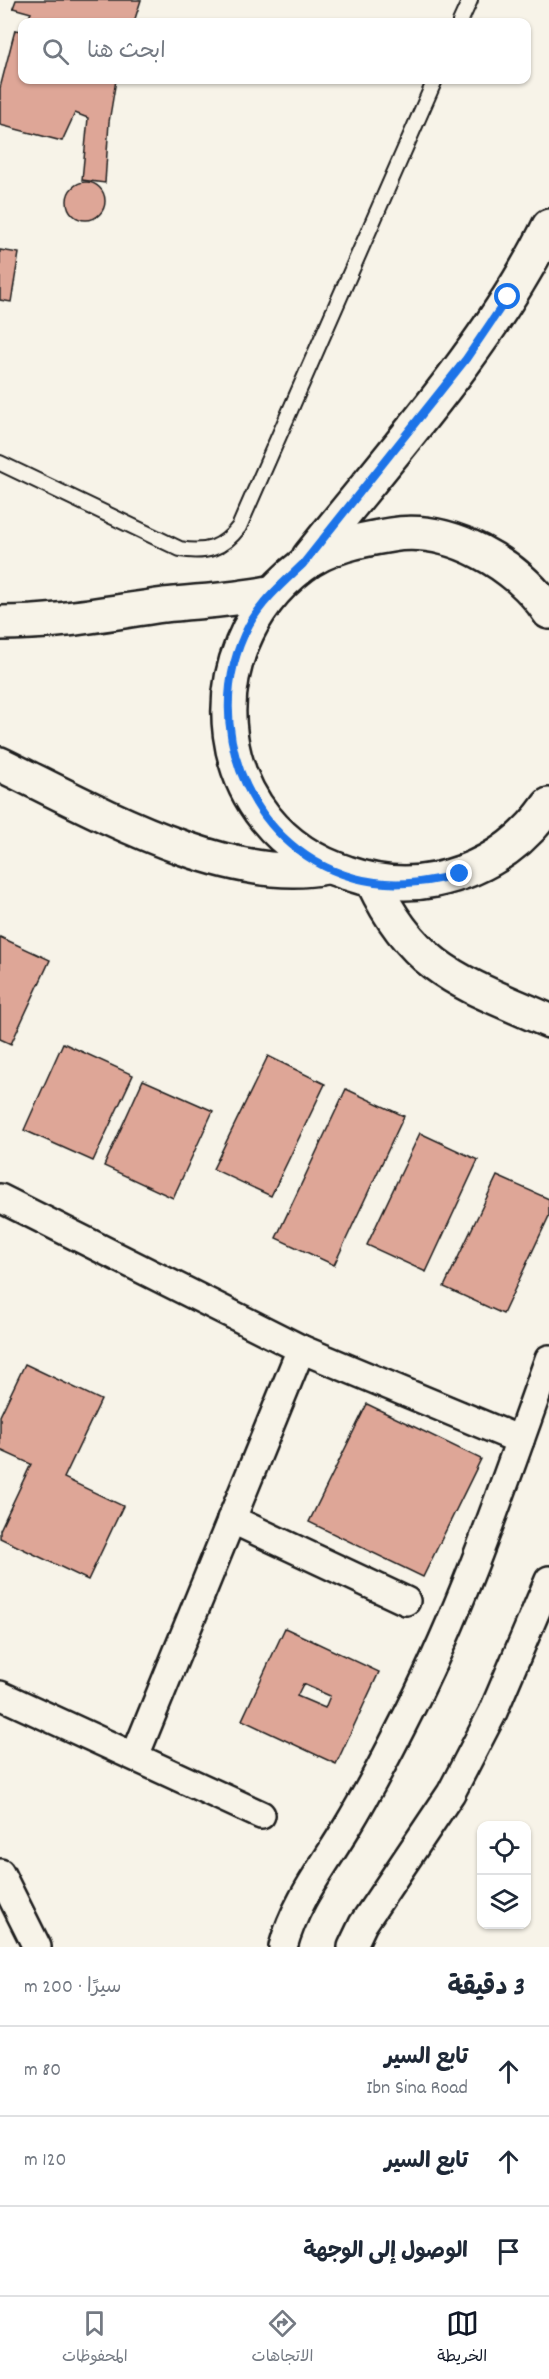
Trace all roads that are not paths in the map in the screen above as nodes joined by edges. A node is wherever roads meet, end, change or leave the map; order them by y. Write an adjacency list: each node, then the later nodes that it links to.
1 (470, 0): 2 (lane)
2 (462, 18)
3 (433, 84): 5 (lane)
4 (549, 226): 6 (main road)
5 (0, 463)
6 (303, 564): 7 (main road); 8 (main road)
7 (273, 592): 9 (main road); 12 (main road)
8 (549, 612)
9 (0, 623)
10 (0, 764): 12 (main road)
11 (549, 805): 13 (main road)
12 (326, 867): 13 (main road)
13 (374, 882): 14 (main road)
14 (549, 1021)
15 (0, 1198): 16 (street)
16 (301, 1349): 18 (street); 19 (street)
17 (549, 1359): 18 (street)
18 (520, 1440): 27 (street)
19 (231, 1519): 21 (street); 23 (street)
20 (549, 1580): 28 (street)
21 (406, 1601)
22 (0, 1695): 23 (street)
23 (135, 1756): 24 (street)
24 (261, 1815)
25 (0, 1873): 26 (street)
26 (37, 1947)
27 (283, 1947)
28 (352, 1947)

